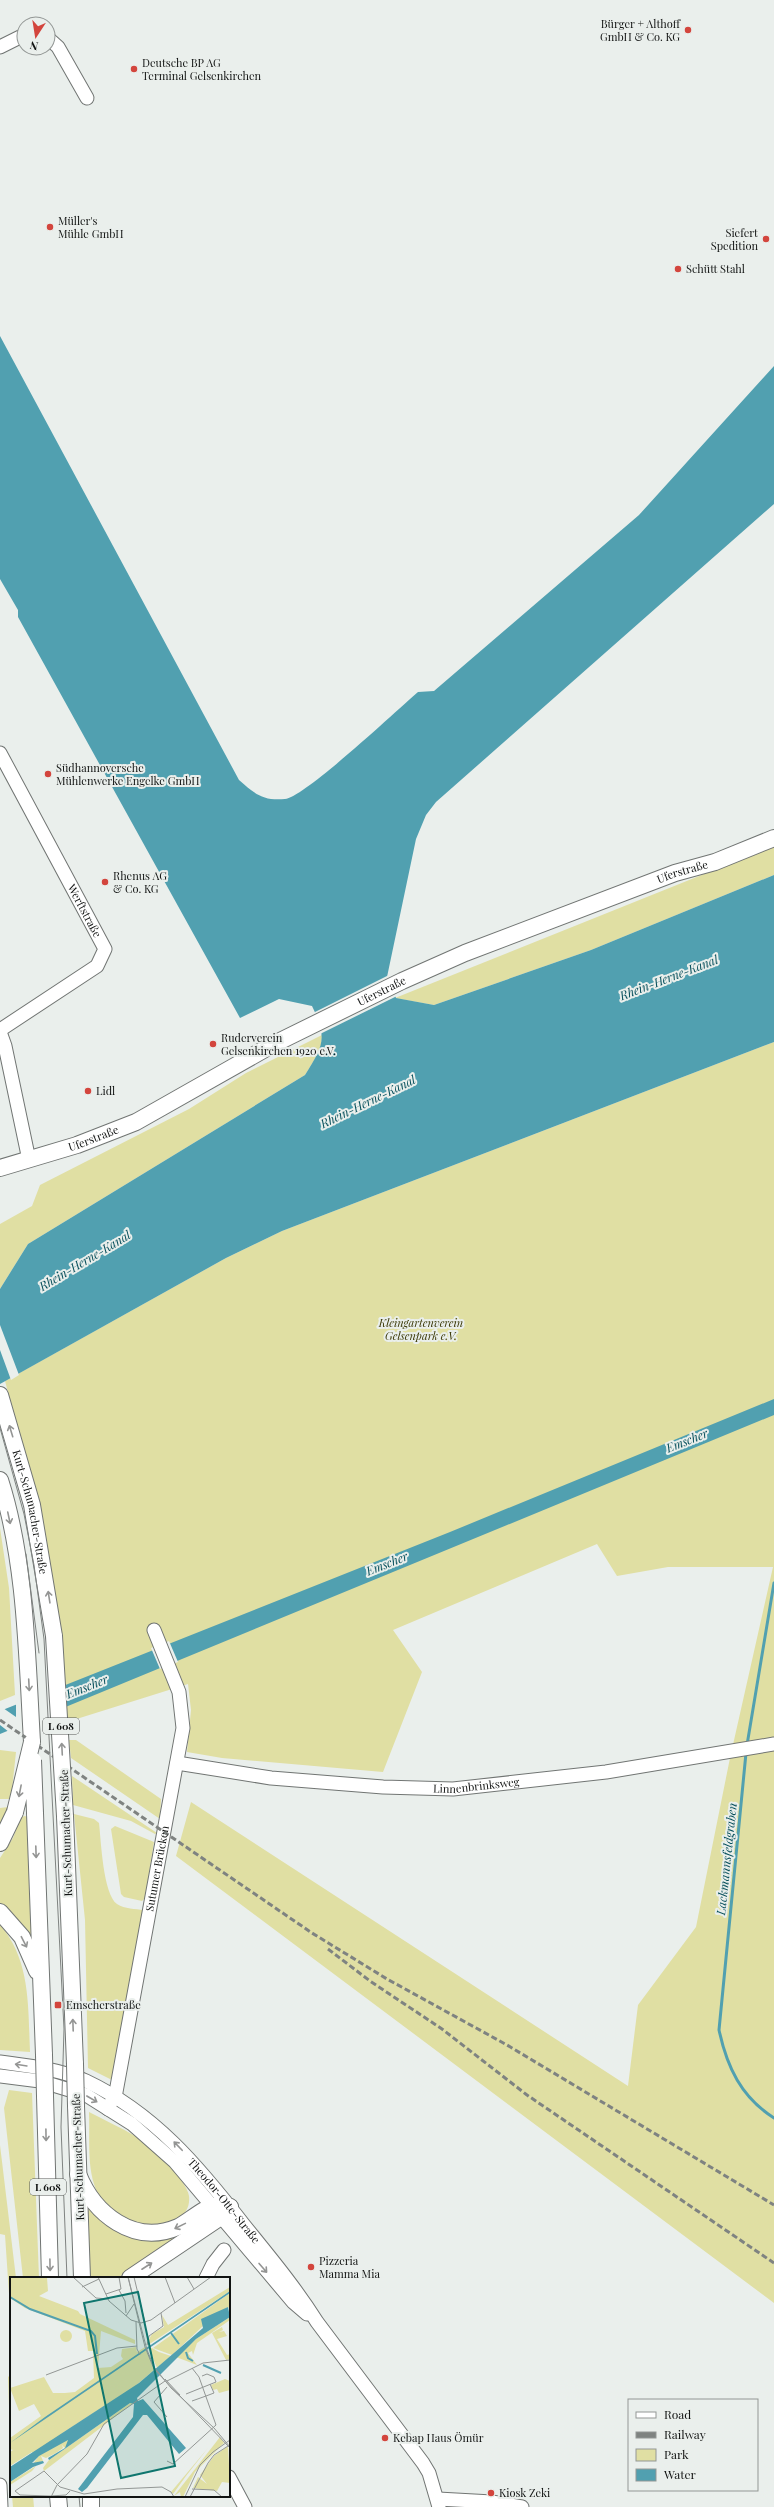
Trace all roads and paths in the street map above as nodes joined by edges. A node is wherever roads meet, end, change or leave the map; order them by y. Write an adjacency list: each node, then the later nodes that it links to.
1 (16, 39): 3 (street)
2 (56, 45): 4 (street)
3 (0, 47)
4 (87, 98)
5 (0, 753): 7 (street, Werftstraße)
6 (774, 838): 8 (main road, Uferstraße)
7 (0, 1031): 8 (street, Werftstraße)
8 (29, 1160): 9 (main road, Uferstraße)
9 (0, 1168)
10 (0, 1395): 22 (main road, Kurt-Schumacher-Straße / L 608, one-way to 10, bridge)
11 (0, 1480): 13 (main road, Kurt-Schumacher-Straße / L 608, one-way to 13)
12 (154, 1630): 15 (street, Sutumer Brücken)
13 (32, 1742): 16 (main road, L 608, one-way to 16, bridge); 18 (main road, Kurt-Schumacher-Straße / L 608, one-way to 18, bridge)
14 (769, 1744): 15 (street, Linnenbrinksweg)
15 (177, 1763): 21 (street, Sutumer Brücken)
16 (0, 1843)
17 (0, 1912): 18 (main road, L 608, one-way to 18)
18 (41, 1980): 25 (main road, Kurt-Schumacher-Straße / L 608, one-way to 25, bridge)
19 (0, 2062): 21 (street, one-way to 19)
20 (0, 2076): 21 (street, one-way to 21)
21 (111, 2103): 23 (street, Theodor-Otte-Straße)
22 (78, 2174): 23 (main road, L 608, one-way to 22); 26 (main road, Kurt-Schumacher-Straße / L 608)
23 (222, 2210): 27 (main road, one-way to 23); 31 (street, Theodor-Otte-Straße)
24 (224, 2250): 28 (street)
25 (50, 2277)
26 (82, 2277)
27 (131, 2277)
28 (206, 2277)
29 (230, 2478): 33 (street)
30 (0, 2485): 32 (street)
31 (438, 2503): 34 (street)
32 (1, 2507)
33 (245, 2507)
34 (522, 2507)

